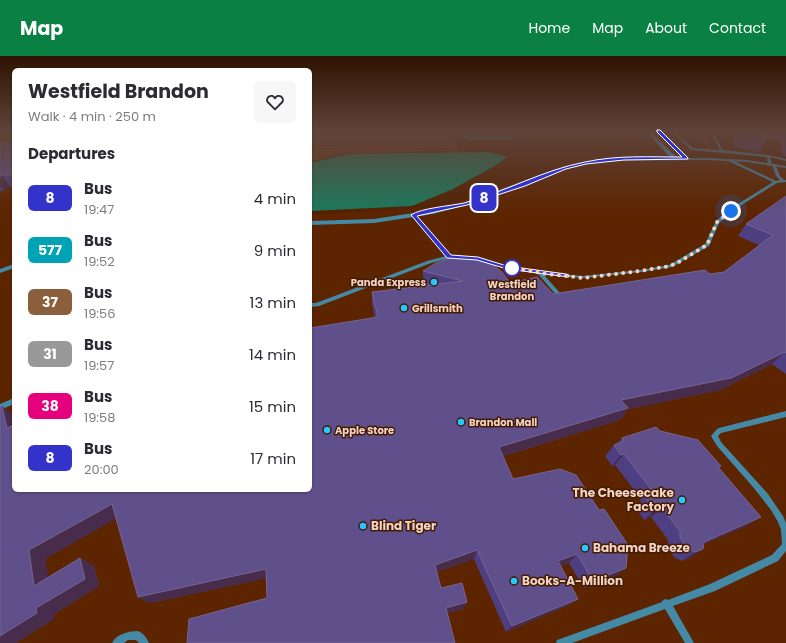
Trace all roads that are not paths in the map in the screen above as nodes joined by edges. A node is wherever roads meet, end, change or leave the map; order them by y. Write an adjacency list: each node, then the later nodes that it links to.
1 (651, 158): 9 (street)
2 (694, 158): 4 (street)
3 (769, 158): 5 (lane)
4 (729, 160): 5 (street); 8 (lane)
5 (772, 165): 6 (street); 7 (lane)
6 (786, 167)
7 (785, 181): 8 (lane)
8 (776, 182): 14 (lane)
9 (413, 215): 10 (street); 11 (lane)
10 (312, 223)
11 (449, 257): 14 (lane); 16 (lane)
12 (12, 267): 13 (street)
13 (0, 271)
14 (540, 273): 15 (lane)
15 (571, 294)
16 (312, 305)
17 (12, 402): 18 (lane)
18 (0, 407)
19 (786, 414): 20 (lane)
20 (666, 603): 23 (lane); 24 (lane)
21 (116, 643): 22 (lane)
22 (144, 643)
23 (560, 643)
24 (690, 643)

